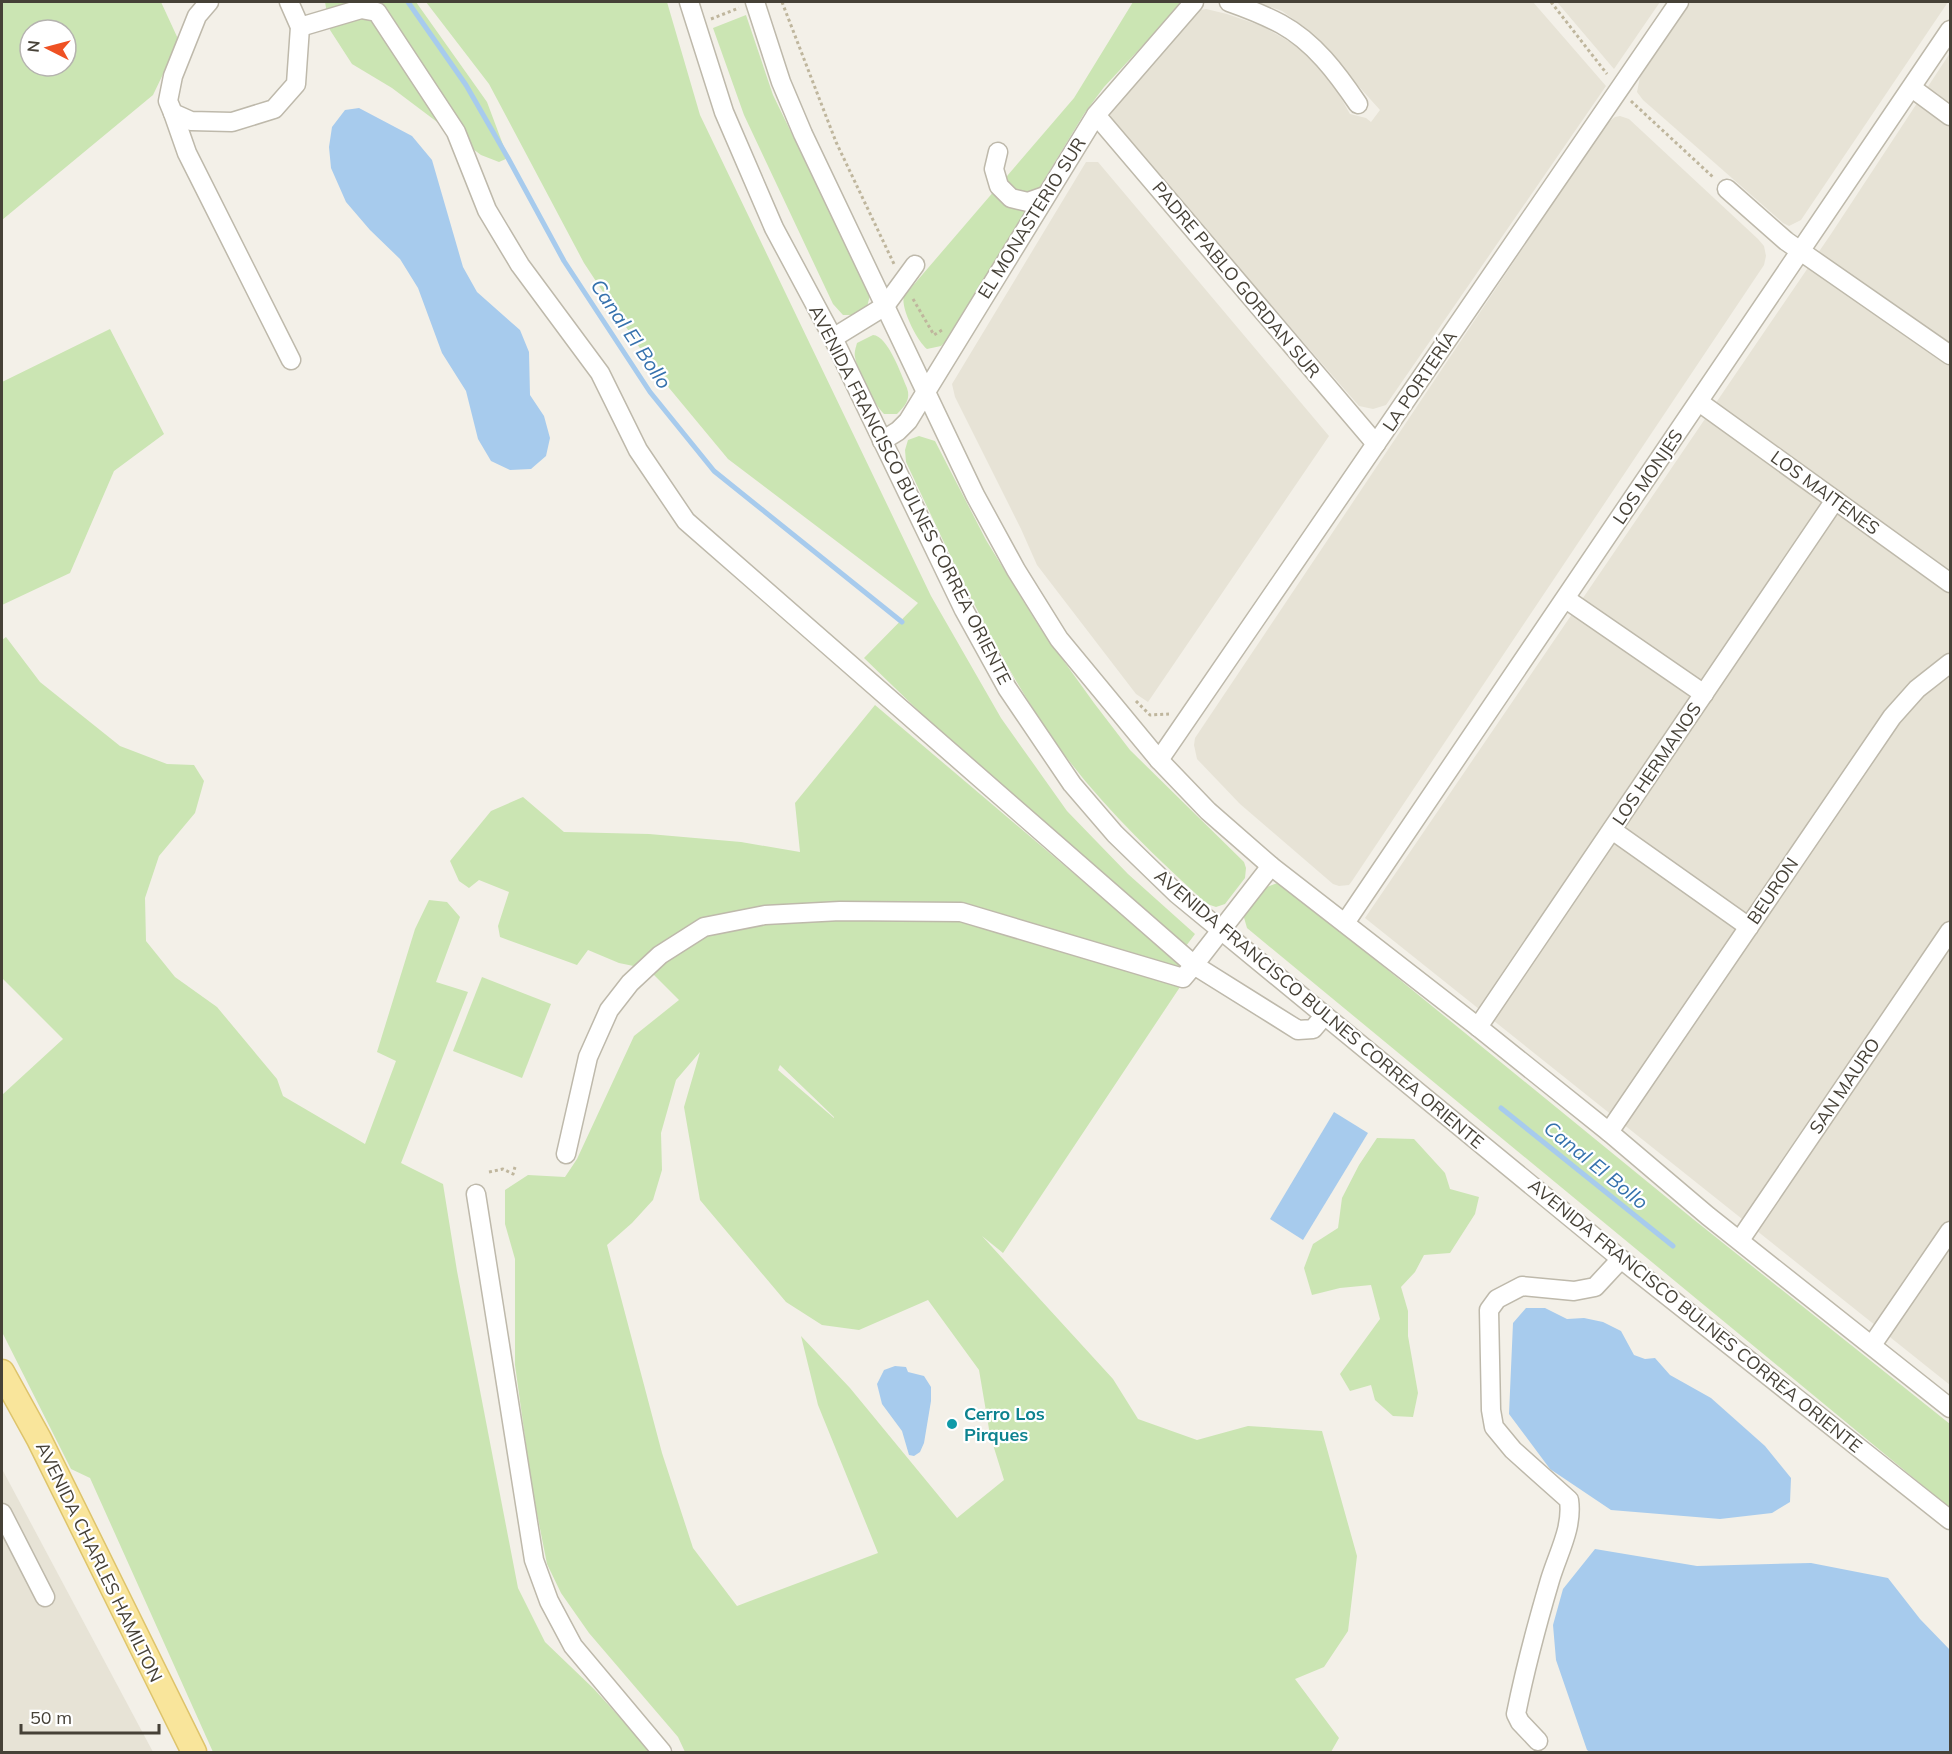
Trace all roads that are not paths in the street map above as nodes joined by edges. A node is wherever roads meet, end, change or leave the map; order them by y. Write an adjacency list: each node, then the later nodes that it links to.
1 (209, 2): 12 (street)
2 (289, 2): 8 (street)
3 (689, 2): 21 (street, AVENIDA FRANCISCO BULNES CORREA ORIENTE)
4 (755, 2): 20 (street)
5 (1194, 2): 13 (street, EL MONASTERIO SUR)
6 (1229, 2): 11 (street)
7 (1679, 2): 27 (street, LA PORTERÍA)
8 (300, 27): 12 (street); 40 (street)
9 (1950, 30): 10 (street, LOS MONJES)
10 (1912, 88): 14 (street); 18 (street, LOS MONJES)
11 (1358, 104)
12 (173, 113): 23 (street)
13 (1096, 115): 17 (street, EL MONASTERIO SUR); 27 (street, PADRE PABLO GORDAN SUR)
14 (1950, 116)
15 (998, 152): 17 (street)
16 (1727, 189): 18 (street)
17 (1045, 196): 24 (street, EL MONASTERIO SUR)
18 (1800, 251): 22 (street); 25 (street, LOS MONJES)
19 (915, 265): 20 (street)
20 (885, 306): 21 (street); 24 (street)
21 (833, 338): 26 (street, AVENIDA FRANCISCO BULNES CORREA ORIENTE)
22 (1950, 355)
23 (291, 360)
24 (926, 393): 26 (street, EL MONASTERIO SUR); 33 (street)
25 (1699, 402): 28 (street, LOS MAITENES); 30 (street, LOS MONJES)
26 (882, 441): 38 (street, AVENIDA FRANCISCO BULNES CORREA ORIENTE)
27 (1376, 444): 33 (street, LA PORTERÍA)
28 (1835, 500): 29 (street, LOS MAITENES); 32 (street, LOS HERMANOS)
29 (1950, 583)
30 (1566, 598): 32 (street); 36 (street, LOS MONJES)
31 (1950, 663): 37 (street, BEURON)
32 (1704, 694): 34 (street, LOS HERMANOS)
33 (1159, 760): 35 (street)
34 (1612, 830): 37 (street); 42 (street, LOS HERMANOS)
35 (1271, 866): 36 (street); 38 (street)
36 (1345, 923): 42 (street)
37 (1749, 927): 43 (street, BEURON)
38 (1221, 930): 40 (street); 41 (street, AVENIDA FRANCISCO BULNES CORREA ORIENTE)
39 (1950, 931): 47 (street, SAN MAURO)
40 (1194, 965): 41 (street); 44 (street)
41 (1324, 1016): 48 (street, AVENIDA FRANCISCO BULNES CORREA ORIENTE)
42 (1478, 1027): 43 (street)
43 (1609, 1132): 47 (street)
44 (566, 1154)
45 (476, 1194): 57 (street)
46 (1950, 1231): 49 (street)
47 (1740, 1240): 49 (street)
48 (1621, 1259): 53 (street, AVENIDA FRANCISCO BULNES CORREA ORIENTE); 55 (street)
49 (1872, 1345): 51 (street)
50 (2, 1372): 56 (main road, AVENIDA CHARLES HAMILTON)
51 (1950, 1408)
52 (2, 1513): 54 (street)
53 (1950, 1520)
54 (45, 1597)
55 (1538, 1741)
56 (194, 1752)
57 (662, 1752)

